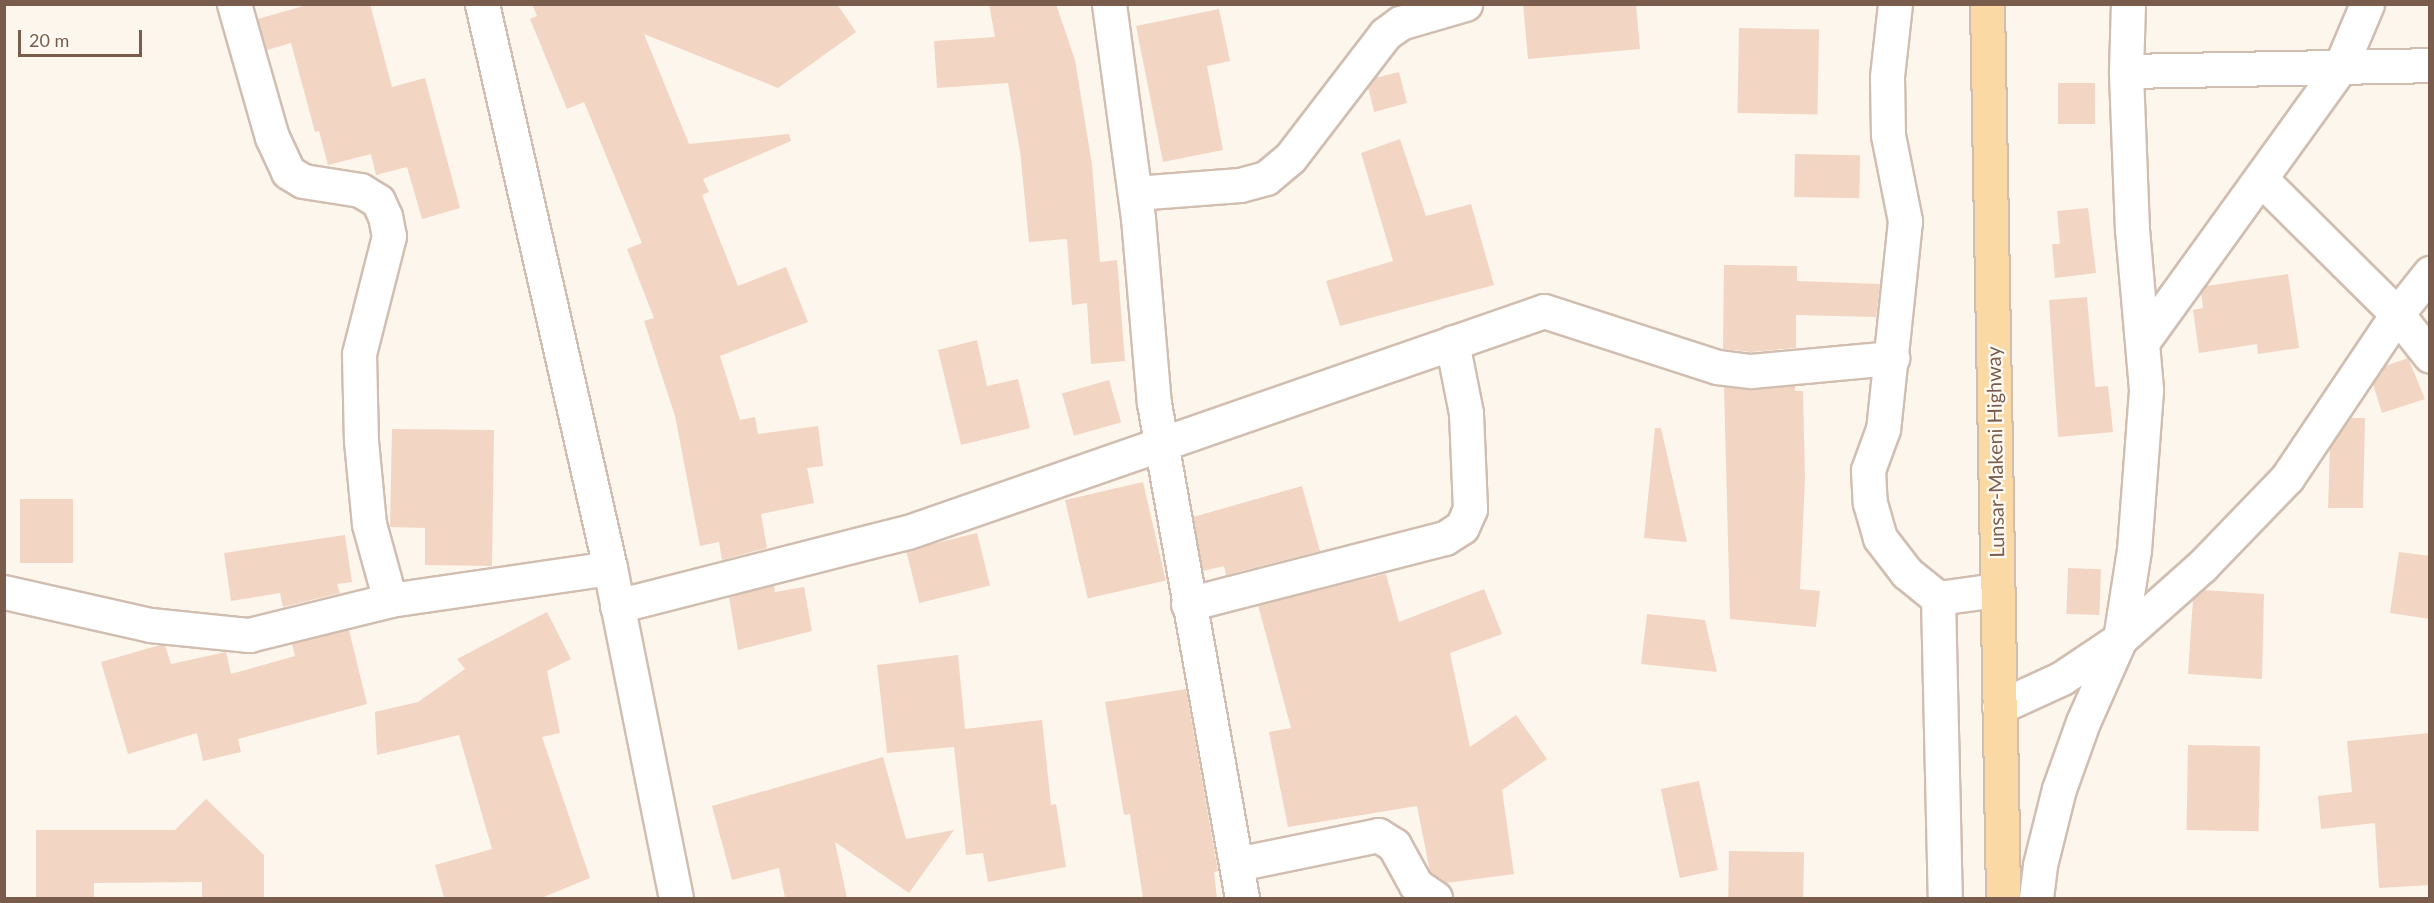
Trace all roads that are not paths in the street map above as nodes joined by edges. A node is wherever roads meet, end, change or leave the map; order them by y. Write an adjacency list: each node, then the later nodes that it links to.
1 (234, 4): 25 (street)
2 (482, 4): 21 (street)
3 (1109, 4): 13 (street)
4 (1465, 4): 13 (street)
5 (1987, 4): 22 (main road, Lunsar-Makeni Highway)
6 (2128, 4): 11 (street)
7 (2367, 4): 10 (street)
8 (1890, 5): 19 (street)
9 (2430, 65): 10 (street)
10 (2340, 68): 11 (street); 12 (street)
11 (2126, 71): 16 (street)
12 (2262, 180): 15 (street); 16 (street)
13 (1135, 193): 20 (street)
14 (2430, 273): 15 (street)
15 (2397, 314): 18 (street); 28 (street)
16 (2142, 341): 28 (street)
17 (1452, 342): 19 (street); 20 (street); 26 (street)
18 (2430, 356)
19 (1892, 358): 24 (street)
20 (1161, 447): 26 (street); 27 (street)
21 (610, 568): 25 (street); 27 (street)
22 (1997, 590): 24 (street); 29 (main road, Lunsar-Makeni Highway)
23 (4, 592): 25 (street)
24 (1938, 598): 34 (street)
25 (390, 600)
26 (1188, 604): 30 (street)
27 (617, 606): 31 (street)
28 (2120, 639): 29 (street); 36 (street)
29 (1999, 707): 35 (main road, Lunsar-Makeni Highway)
30 (1237, 864): 32 (street); 33 (street)
31 (676, 898)
32 (1242, 898)
33 (1435, 898)
34 (1945, 898)
35 (2003, 898)
36 (2036, 898)

